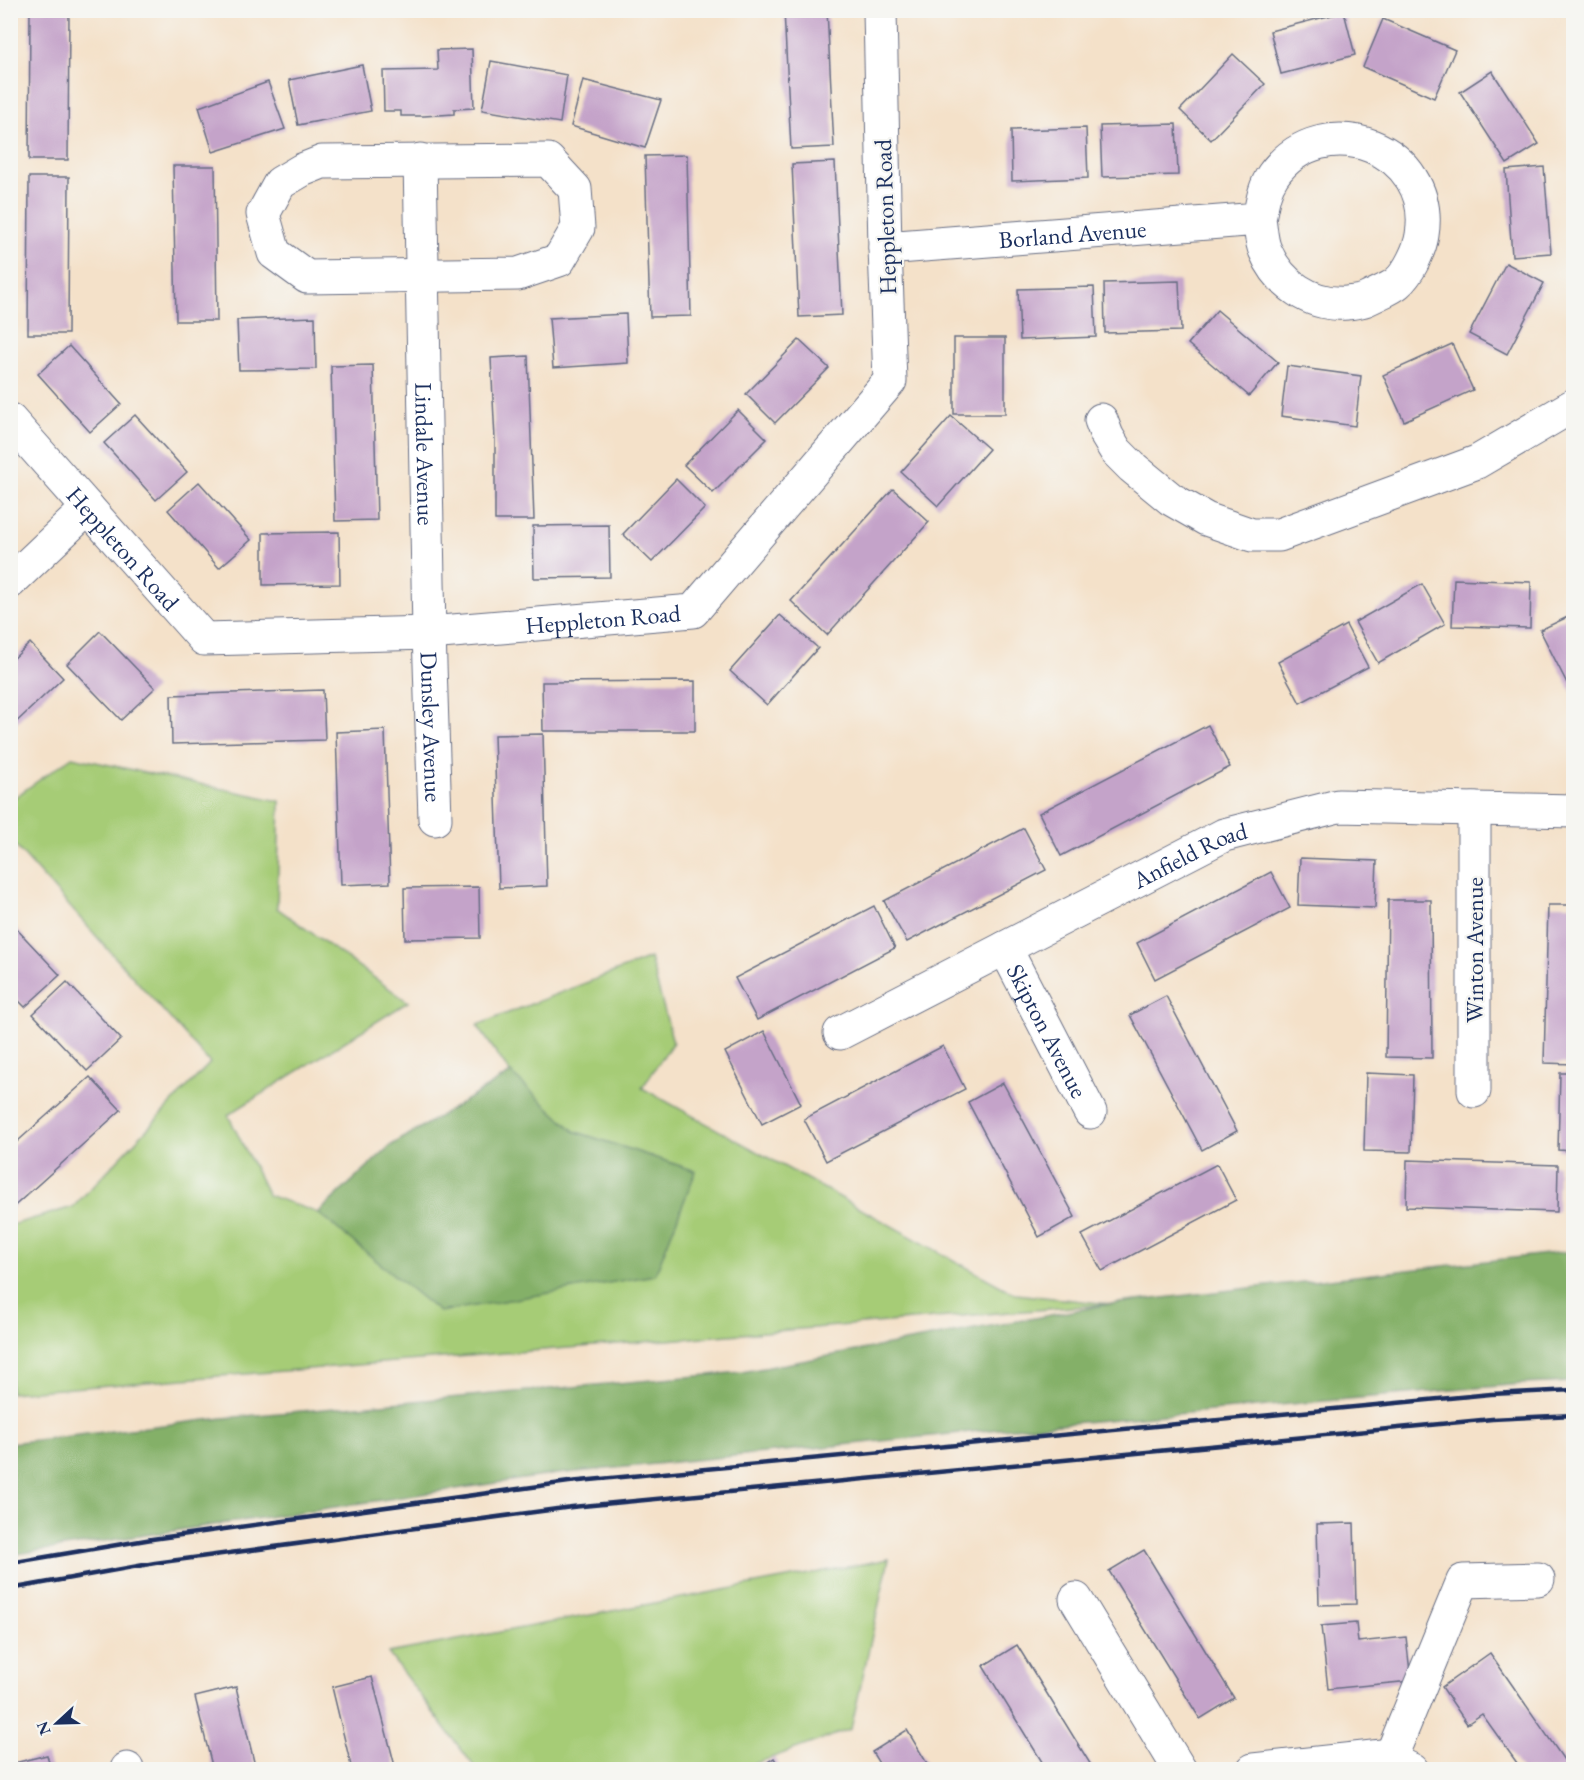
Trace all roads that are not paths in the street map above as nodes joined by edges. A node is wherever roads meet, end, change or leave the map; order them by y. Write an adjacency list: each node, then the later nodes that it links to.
1 (880, 10): 4 (street, Heppleton Road)
2 (420, 160): 5 (street, Lindale Avenue); 5 (street); 5 (street)
3 (1259, 219): 3 (street); 4 (street, Borland Avenue)
4 (885, 248): 11 (street, Heppleton Road)
5 (423, 276): 11 (street, Lindale Avenue)
6 (1574, 405): 8 (street)
7 (10, 420): 9 (street, Heppleton Road)
8 (1101, 420)
9 (88, 508): 10 (street); 11 (street, Heppleton Road)
10 (10, 582)
11 (429, 633): 14 (street, Dunsley Avenue)
12 (1474, 809): 13 (street, Anfield Road); 15 (street, Anfield Road); 17 (street, Winton Avenue)
13 (1574, 811)
14 (435, 819)
15 (1005, 948): 16 (street, Anfield Road); 18 (street, Skipton Avenue)
16 (840, 1033)
17 (1474, 1091)
18 (1090, 1112)
19 (1538, 1579): 21 (street)
20 (1076, 1599): 22 (street)
21 (1401, 1764): 23 (street)
22 (1180, 1770)
23 (1253, 1770)

